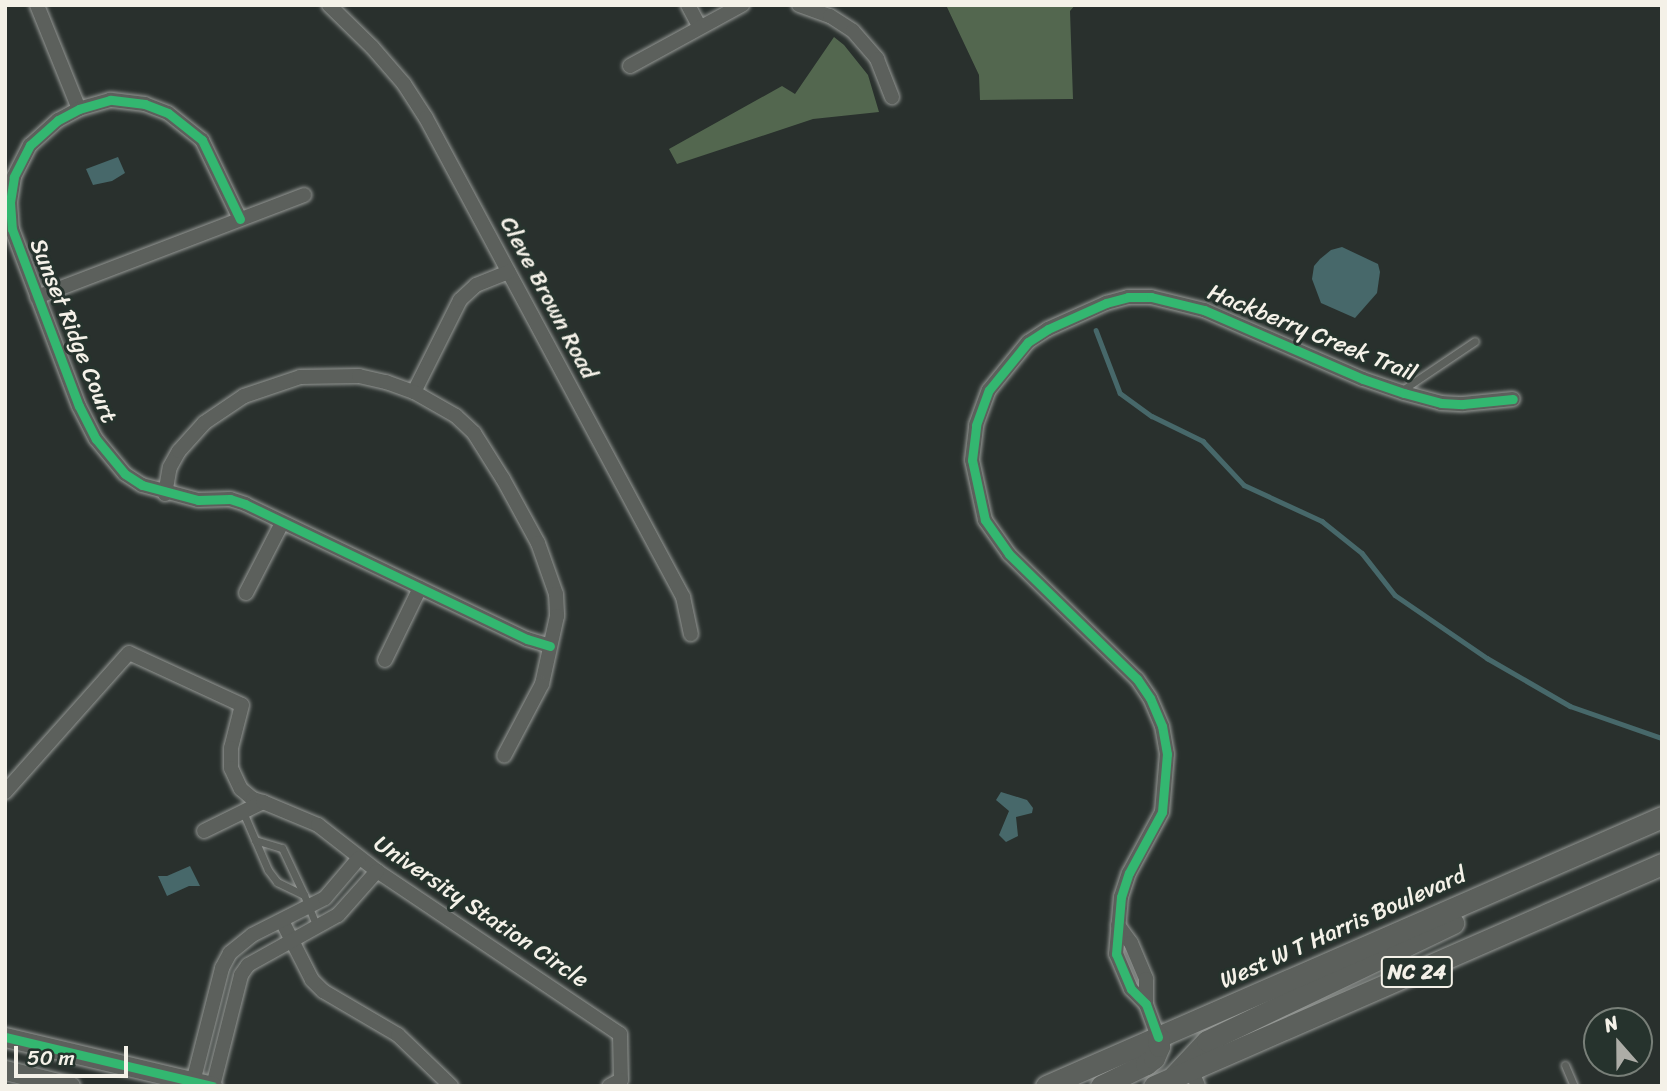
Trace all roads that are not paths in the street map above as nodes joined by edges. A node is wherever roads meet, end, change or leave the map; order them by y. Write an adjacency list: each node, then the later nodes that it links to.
1 (37, 5): 9 (street)
2 (329, 5): 12 (street, Cleve Brown Road)
3 (688, 5): 6 (street)
4 (742, 5): 6 (street)
5 (799, 5): 8 (street)
6 (699, 26): 7 (street)
7 (630, 66)
8 (892, 97)
9 (79, 109): 11 (street, Sunset Ridge Court); 13 (street, Sunset Ridge Court)
10 (304, 195): 11 (street)
11 (240, 219): 13 (street)
12 (508, 272): 15 (street); 22 (street, Cleve Brown Road)
13 (37, 297): 18 (street, Sunset Ridge Court)
14 (1475, 341): 16 (lane)
15 (414, 392): 18 (street); 23 (street)
16 (1401, 392): 17 (street, Hackberry Creek Trail); 41 (street, Hackberry Creek Trail)
17 (1513, 399)
18 (165, 494): 19 (street, Sunset Ridge Court)
19 (282, 523): 20 (street, Sunset Ridge Court); 21 (street)
20 (420, 588): 23 (street, Sunset Ridge Court); 24 (street)
21 (246, 593)
22 (691, 634)
23 (550, 646): 25 (street)
24 (385, 660)
25 (504, 756)
26 (5, 792): 27 (street, University Station Circle)
27 (263, 802): 28 (street); 32 (street, University Station Circle)
28 (243, 812): 30 (street); 31 (lane)
29 (1662, 817): 35 (main road, West W T Harris Boulevard / NC 24)
30 (204, 831)
31 (255, 840): 36 (lane); 36 (lane)
32 (359, 858): 34 (street, University Station Circle); 36 (street)
33 (1662, 864): 44 (main road, NC 24)
34 (377, 871): 38 (street); 48 (street, University Station Circle)
35 (1532, 874): 41 (main road, West W T Harris Boulevard / NC 24); 44 (main road)
36 (307, 902): 37 (street); 38 (lane)
37 (282, 921): 39 (street); 45 (street)
38 (317, 927): 39 (street)
39 (292, 940): 45 (street); 47 (street)
40 (5, 1037): 45 (street)
41 (1158, 1037): 49 (main road, West W T Harris Boulevard / NC 24); 50 (main road)
42 (1565, 1065): 51 (lane)
43 (5, 1070): 46 (street)
44 (1178, 1081)
45 (202, 1085)
46 (70, 1086)
47 (451, 1086)
48 (609, 1086)
49 (1046, 1086)
50 (1101, 1086)
51 (1574, 1086)

